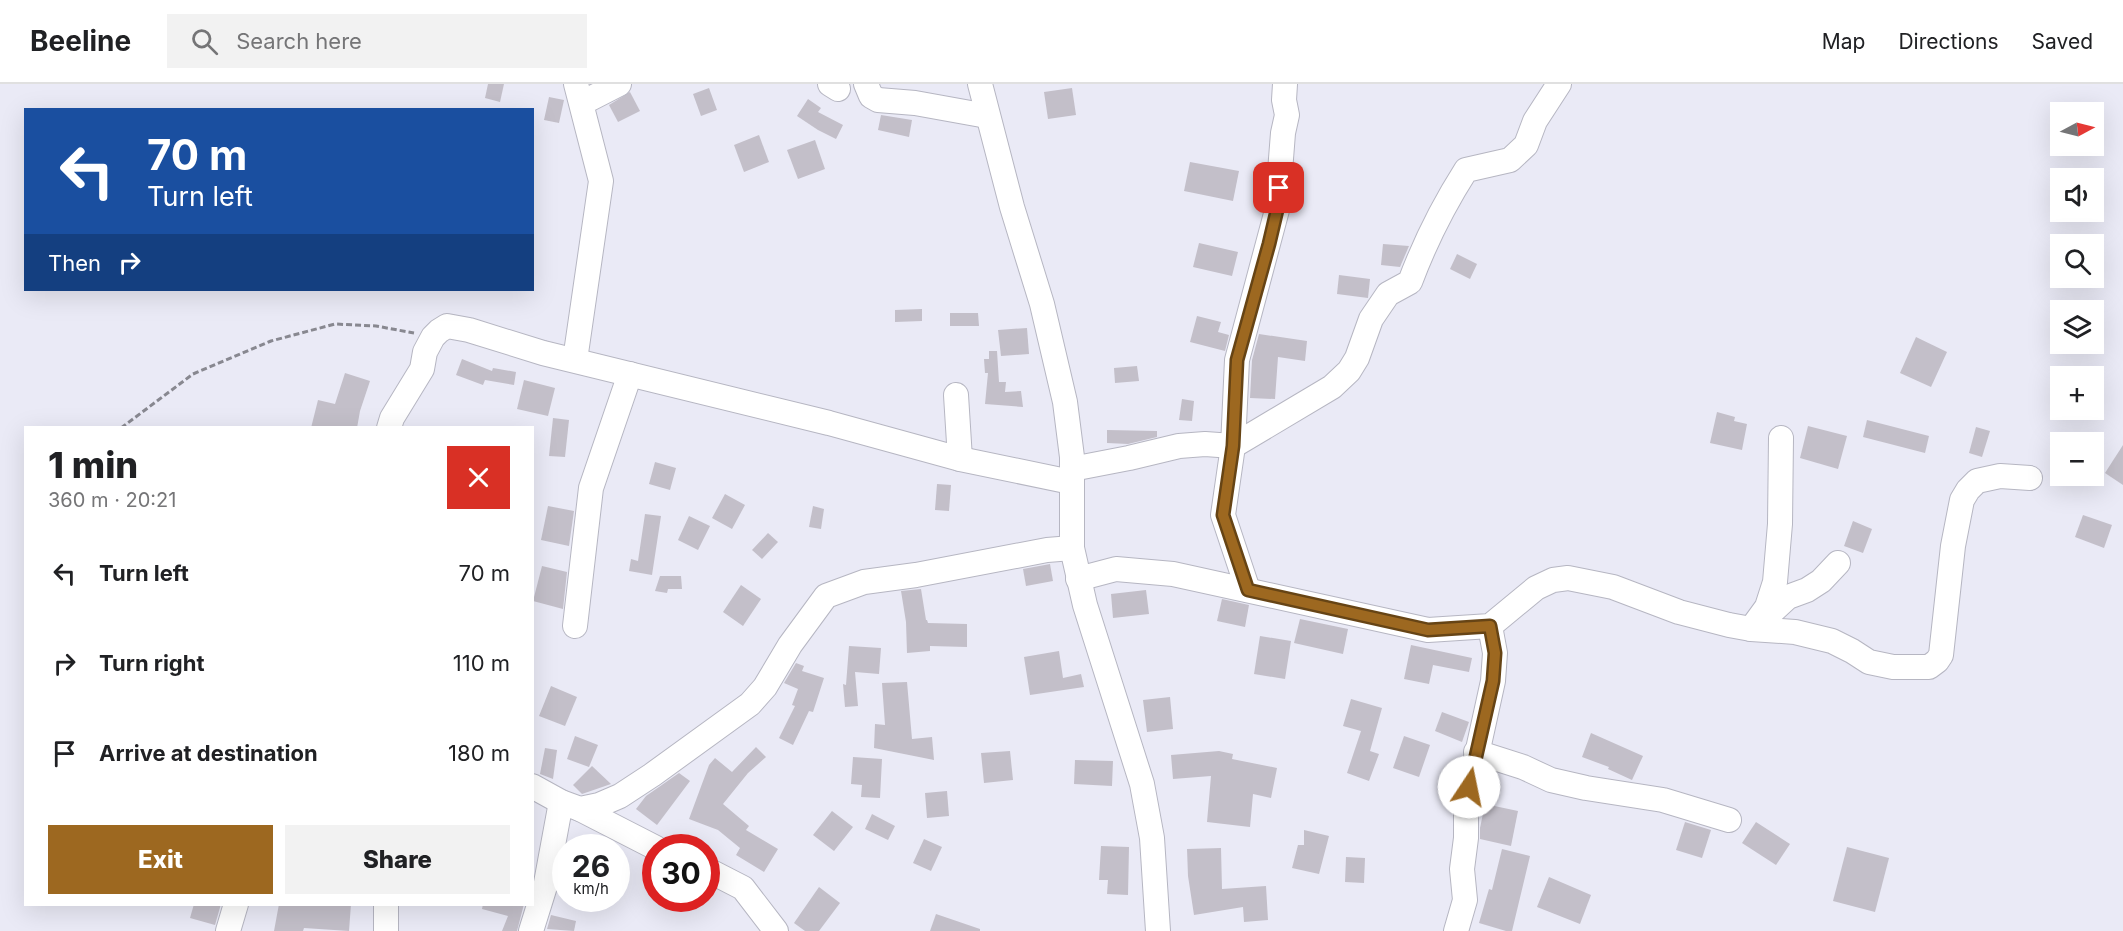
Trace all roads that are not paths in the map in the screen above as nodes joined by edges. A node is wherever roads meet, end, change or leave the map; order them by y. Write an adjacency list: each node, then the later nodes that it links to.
1 (619, 84): 6 (street)
2 (866, 84): 7 (street)
3 (980, 84): 7 (street)
4 (1285, 84): 13 (street)
5 (1558, 84): 13 (street)
6 (579, 94): 8 (street)
7 (987, 116): 15 (street)
8 (575, 360): 9 (street); 11 (street)
9 (630, 374): 14 (street); 21 (street)
10 (956, 395): 14 (street)
11 (390, 426)
12 (1781, 438): 23 (street)
13 (1233, 446): 15 (street); 20 (street)
14 (960, 459): 15 (street)
15 (1072, 475): 17 (street)
16 (2030, 478): 23 (street)
17 (1072, 548): 19 (street); 26 (street)
18 (1838, 563): 23 (street)
19 (1078, 579): 20 (street); 36 (street)
20 (1248, 590): 22 (street)
21 (575, 626)
22 (1490, 626): 23 (street); 24 (street)
23 (1752, 629)
24 (1476, 752): 27 (street); 37 (street)
25 (534, 787): 26 (street)
26 (570, 805): 28 (street); 34 (street)
27 (1729, 820)
28 (642, 841)
29 (720, 876): 35 (street)
30 (235, 906): 32 (street)
31 (387, 906): 33 (street)
32 (228, 931)
33 (387, 931)
34 (531, 931)
35 (776, 931)
36 (1158, 931)
37 (1456, 931)

